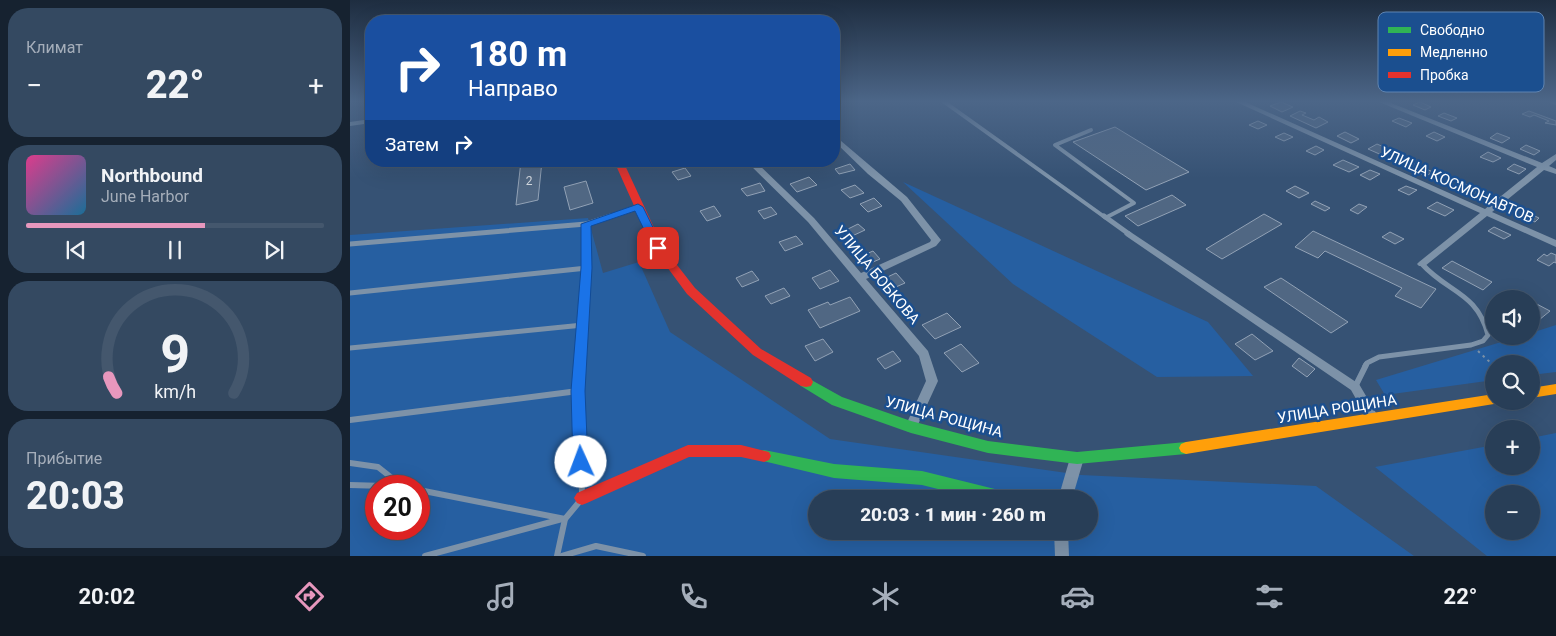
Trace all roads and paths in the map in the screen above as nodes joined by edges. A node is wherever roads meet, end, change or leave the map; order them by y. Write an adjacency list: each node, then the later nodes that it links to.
1 (980, 127): 13 (lane)
2 (1296, 127): 12 (street, УЛИЦА КОСМОНАВТОВ)
3 (1445, 127): 9 (street)
4 (1091, 130): 13 (lane)
5 (840, 142): 20 (street)
6 (1556, 156): 9 (street)
7 (621, 167): 11 (street, УЛИЦА РОЩИНА)
8 (756, 167): 20 (street, УЛИЦА БОБКОВА)
9 (1544, 167): 10 (street); 12 (street)
10 (1556, 172)
11 (638, 207): 14 (lane); 33 (street, УЛИЦА РОЩИНА)
12 (1487, 212): 17 (street, УЛИЦА КОСМОНАВТОВ); 18 (street)
13 (1107, 217): 15 (lane)
14 (586, 224): 16 (lane); 19 (lane)
15 (1129, 234): 26 (street)
16 (350, 244)
17 (1556, 244)
18 (1422, 264): 23 (lane)
19 (587, 268): 21 (lane); 22 (lane)
20 (860, 278): 33 (street, УЛИЦА БОБКОВА)
21 (350, 294)
22 (583, 325): 24 (lane); 28 (lane)
23 (1471, 345): 25 (path); 26 (lane)
24 (350, 348)
25 (1485, 358)
26 (1355, 387): 31 (street)
27 (1556, 390): 29 (street)
28 (578, 391): 32 (lane); 42 (lane)
29 (1540, 392)
30 (1485, 400): 31 (street, УЛИЦА РОЩИНА)
31 (1373, 418): 34 (street, УЛИЦА РОЩИНА)
32 (350, 420)
33 (911, 427): 34 (street, УЛИЦА РОЩИНА)
34 (1077, 458): 40 (street)
35 (350, 463): 36 (lane)
36 (388, 475)
37 (350, 485): 38 (lane)
38 (365, 485)
39 (971, 490): 42 (street)
40 (1068, 490)
41 (430, 492): 43 (lane)
42 (582, 498): 43 (lane)
43 (565, 519): 45 (lane); 46 (lane)
44 (1061, 540): 49 (street)
45 (425, 556)
46 (557, 556)
47 (562, 556): 48 (lane)
48 (643, 556)
49 (1062, 556)

